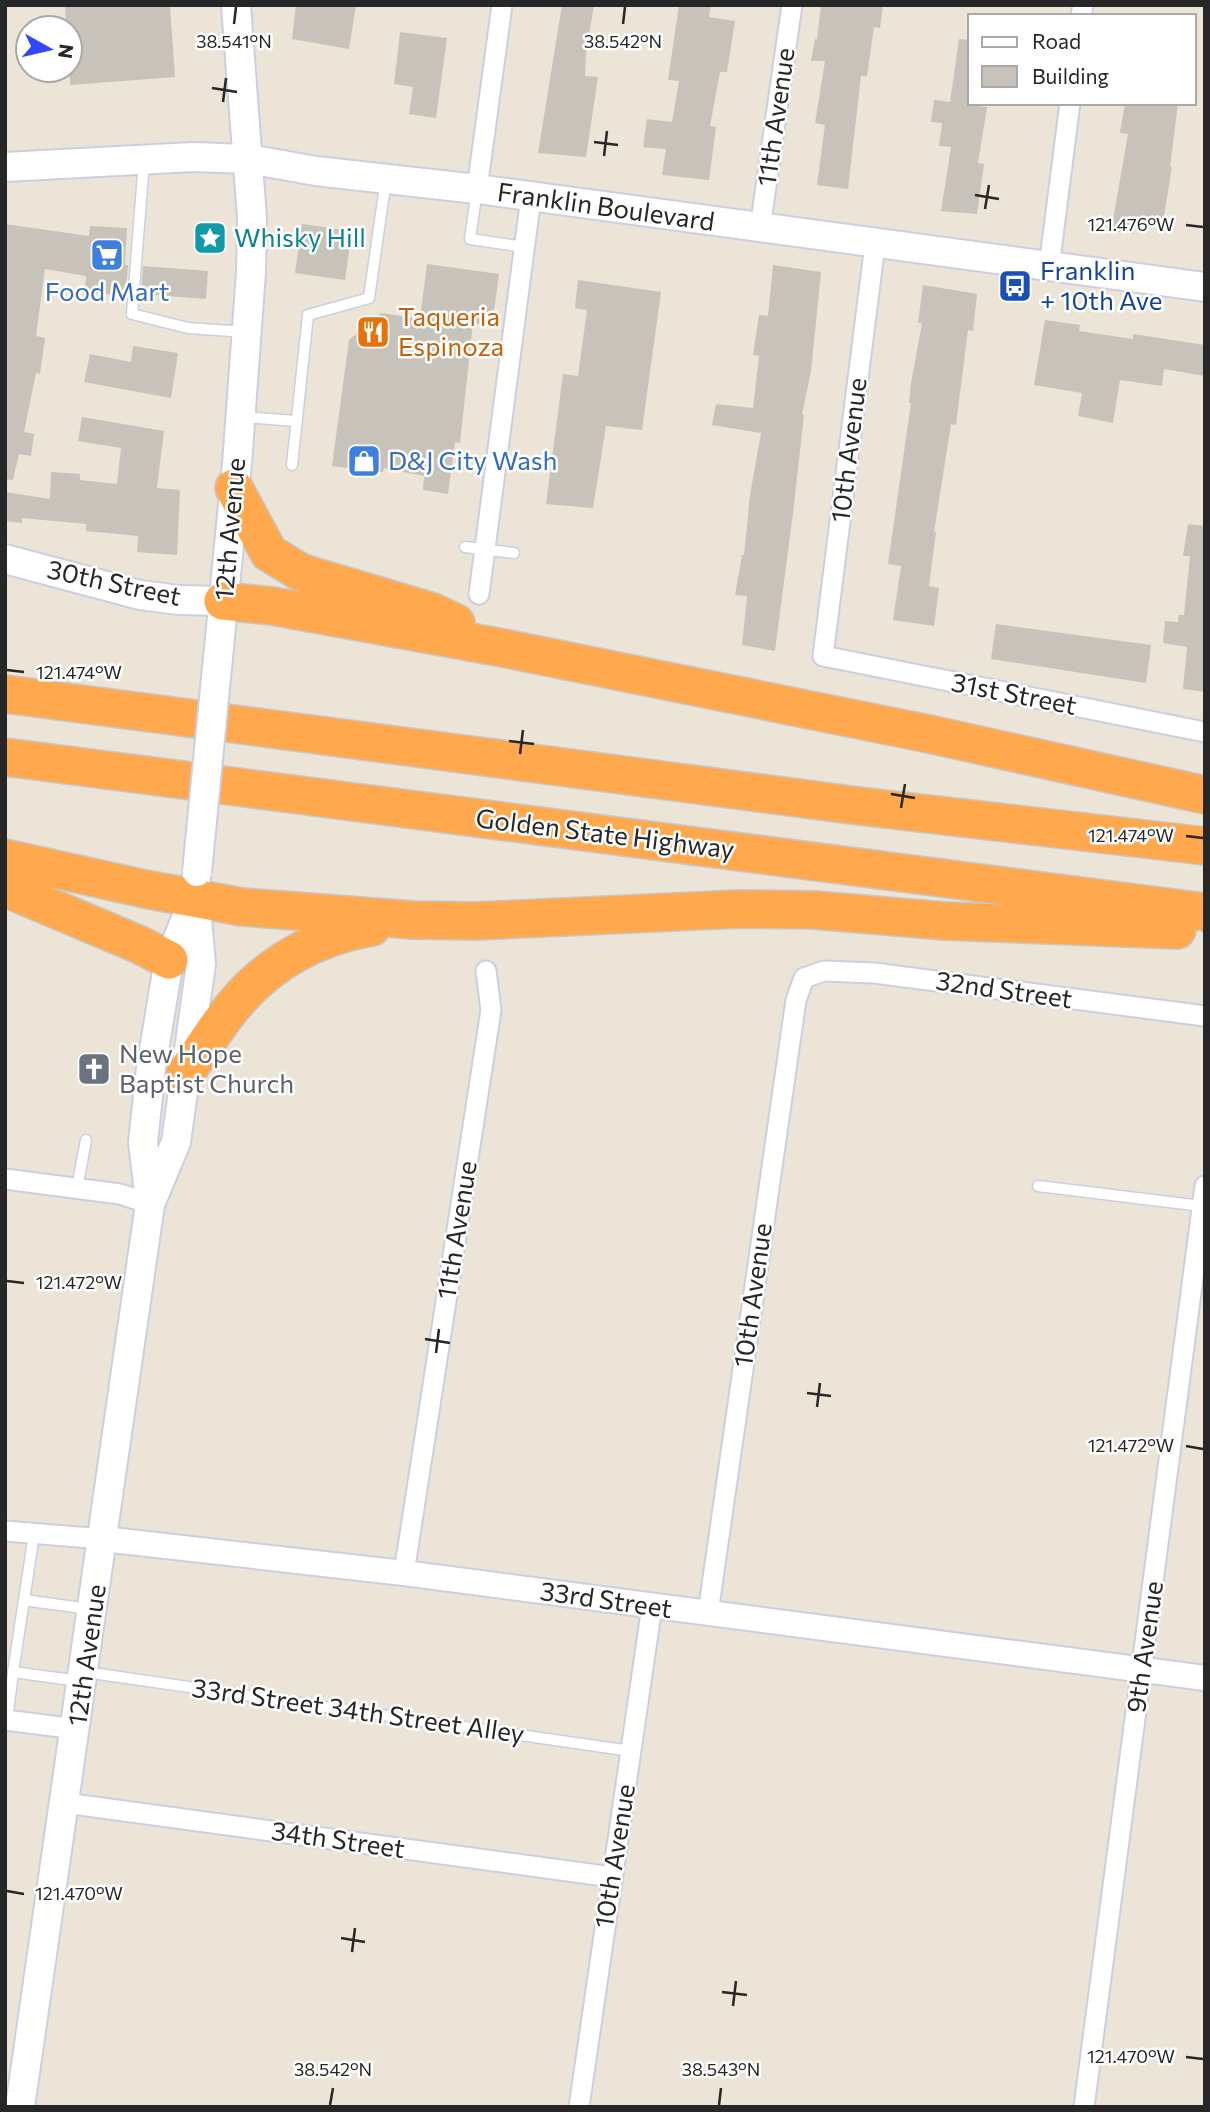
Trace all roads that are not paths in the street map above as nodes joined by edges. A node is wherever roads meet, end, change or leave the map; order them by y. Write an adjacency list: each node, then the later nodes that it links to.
1 (236, 5): 6 (main road, 12th Avenue)
2 (502, 5): 9 (street)
3 (792, 5): 11 (street, 11th Avenue)
4 (1070, 105): 14 (street)
5 (144, 159): 6 (main road, Franklin Boulevard); 7 (main road, Franklin Boulevard); 16 (lane)
6 (248, 159): 8 (main road, Franklin Boulevard); 16 (main road, 12th Avenue)
7 (5, 167)
8 (387, 179): 9 (main road, Franklin Boulevard); 18 (lane)
9 (477, 190): 10 (main road, Franklin Boulevard); 13 (lane)
10 (531, 197): 11 (main road, Franklin Boulevard); 13 (street)
11 (760, 228): 12 (main road, Franklin Boulevard)
12 (875, 244): 14 (main road, Franklin Boulevard); 27 (street, 10th Avenue)
13 (524, 247): 21 (street)
14 (1049, 267): 15 (main road, Franklin Boulevard)
15 (1205, 287)
16 (247, 332): 17 (main road, 12th Avenue)
17 (240, 417): 18 (lane); 20 (main road, 12th Avenue)
18 (296, 421): 19 (lane)
19 (292, 465)
20 (234, 488): 25 (main road, 12th Avenue); 26 (highway)
21 (475, 549): 22 (lane); 24 (street)
22 (514, 553)
23 (5, 559): 25 (main road, 30th Street)
24 (479, 594)
25 (223, 601): 26 (highway); 34 (main road, 12th Avenue, bridge)
26 (503, 648): 31 (highway)
27 (823, 656): 29 (street, 31st Street)
28 (5, 694): 32 (highway)
29 (1205, 732)
30 (5, 757): 36 (highway, Golden State Highway)
31 (1205, 795)
32 (1205, 846)
33 (5, 858): 34 (highway)
34 (196, 885): 37 (highway); 39 (main road, 12th Avenue); 43 (main road, 12th Avenue)
35 (5, 888): 39 (highway)
36 (1205, 912)
37 (413, 920): 38 (highway); 43 (highway)
38 (1205, 931)
39 (169, 960): 49 (main road, 12th Avenue)
40 (486, 971): 53 (street, 11th Avenue)
41 (804, 978): 42 (street, 32nd Street); 57 (street, 10th Avenue)
42 (1205, 1016)
43 (185, 1074): 49 (main road, 12th Avenue)
44 (86, 1140): 47 (lane)
45 (5, 1179): 47 (street)
46 (1038, 1186): 48 (lane)
47 (77, 1188): 49 (street)
48 (1203, 1196): 58 (street, 9th Avenue)
49 (150, 1204): 52 (main road, 12th Avenue)
50 (5, 1531): 51 (street, 33rd Street)
51 (34, 1534): 52 (street, 33rd Street); 54 (lane)
52 (103, 1539): 53 (street, 33rd Street); 56 (main road, 12th Avenue)
53 (404, 1573): 55 (street, 33rd Street)
54 (24, 1600): 56 (lane); 59 (lane)
55 (652, 1606): 57 (street, 33rd Street); 64 (street, 10th Avenue)
56 (93, 1610): 60 (main road, 12th Avenue)
57 (708, 1613): 58 (street, 33rd Street)
58 (1142, 1670): 61 (street, 33rd Street); 69 (street, 9th Avenue)
59 (13, 1672): 60 (lane, 33rd Street 34th Street Alley); 62 (lane)
60 (83, 1677): 63 (main road, 12th Avenue); 64 (lane, 33rd Street 34th Street Alley)
61 (1205, 1678)
62 (6, 1720): 63 (street)
63 (76, 1729): 65 (main road, 12th Avenue)
64 (631, 1751): 66 (street, 10th Avenue)
65 (65, 1803): 66 (street, 34th Street); 67 (main road, 12th Avenue)
66 (612, 1877): 68 (street, 10th Avenue)
67 (20, 2107)
68 (579, 2107)
69 (1084, 2107)

